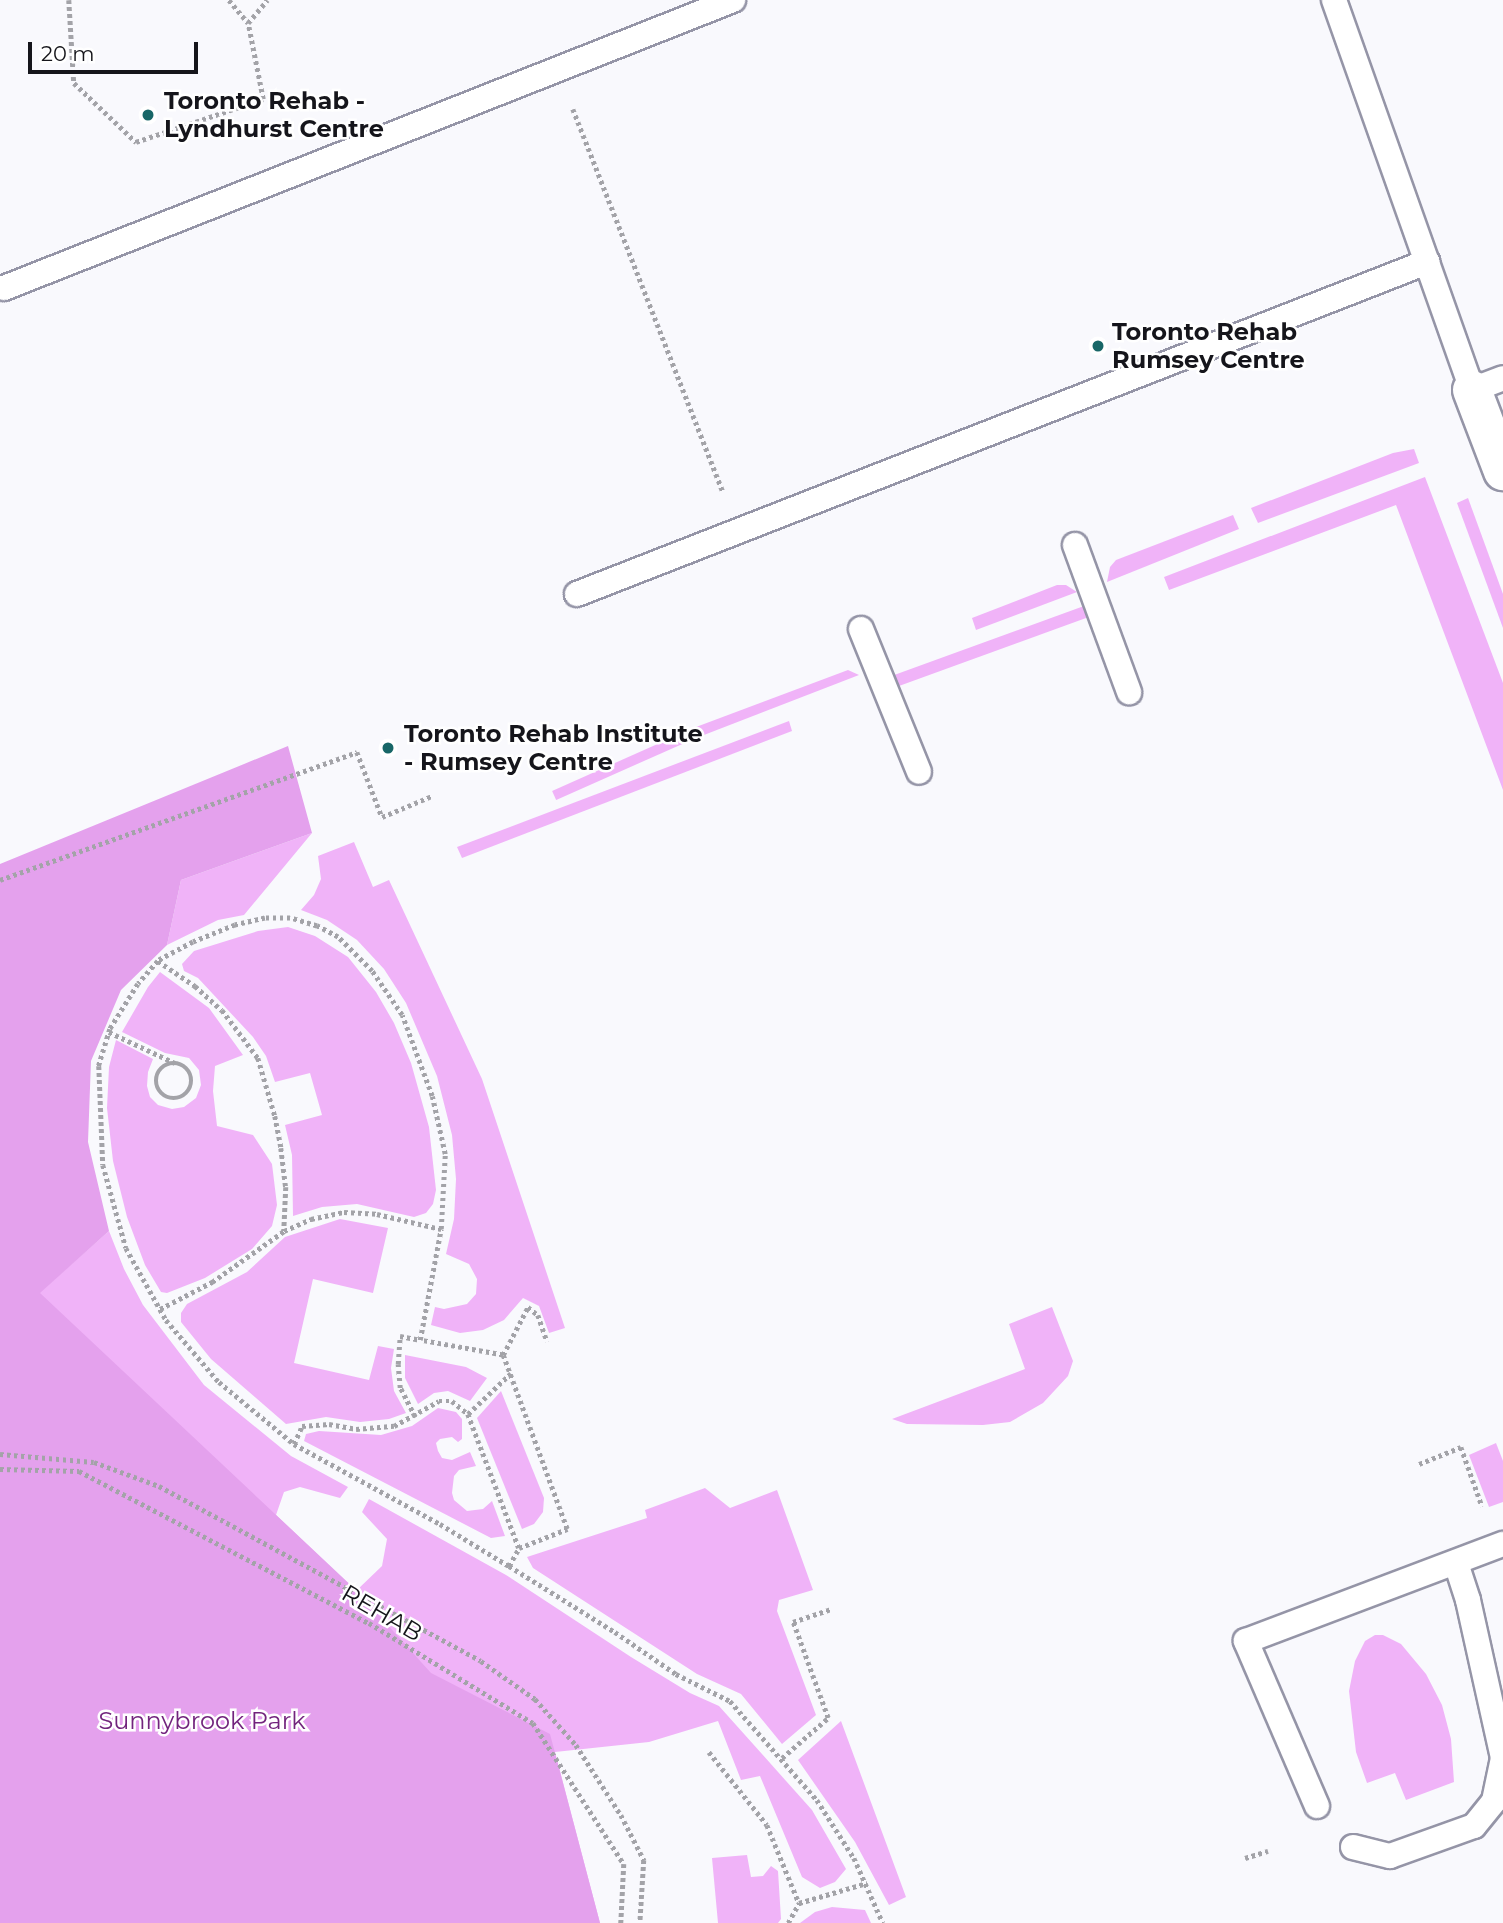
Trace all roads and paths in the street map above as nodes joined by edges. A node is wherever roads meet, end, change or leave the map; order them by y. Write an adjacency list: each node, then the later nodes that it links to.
1 (69, 0): 6 (path)
2 (229, 0): 6 (path)
3 (267, 0): 6 (path)
4 (733, 0): 7 (lane)
5 (1334, 0): 8 (lane)
6 (248, 23)
7 (558, 69): 9 (lane); 12 (path)
8 (1427, 262): 10 (lane); 14 (lane)
9 (4, 288)
10 (1488, 384): 11 (street)
11 (1503, 471)
12 (723, 492)
13 (1075, 545): 16 (lane)
14 (577, 594)
15 (862, 629): 17 (lane)
16 (1129, 692)
17 (919, 772)
18 (432, 796): 19 (path)
19 (0, 880)
20 (158, 961): 21 (path); 23 (path); 24 (path)
21 (109, 1032): 22 (path); 25 (path)
22 (175, 1063): 22 (path)
23 (441, 1229): 24 (path); 26 (path)
24 (284, 1231): 25 (path)
25 (160, 1309): 32 (path)
26 (420, 1340): 28 (path); 31 (path)
27 (547, 1342): 28 (path)
28 (503, 1355): 29 (path)
29 (511, 1373): 30 (path); 38 (path)
30 (468, 1414): 31 (path); 38 (path)
31 (415, 1417): 32 (path)
32 (294, 1444): 40 (path)
33 (0, 1454): 51 (path)
34 (1419, 1464): 36 (path)
35 (0, 1469): 50 (path, REHAB)
36 (1482, 1507)
37 (1503, 1544): 39 (lane)
38 (519, 1548): 40 (path)
39 (1456, 1563): 44 (lane); 45 (lane)
40 (509, 1566): 43 (path)
41 (831, 1609): 43 (path)
42 (709, 1752): 49 (path)
43 (782, 1758): 48 (path)
44 (1317, 1806)
45 (1353, 1847)
46 (1268, 1851): 47 (path)
47 (1245, 1858)
48 (867, 1883): 49 (path); 53 (path)
49 (799, 1903): 52 (path)
50 (621, 1923)
51 (640, 1923)
52 (789, 1923)
53 (883, 1923)

